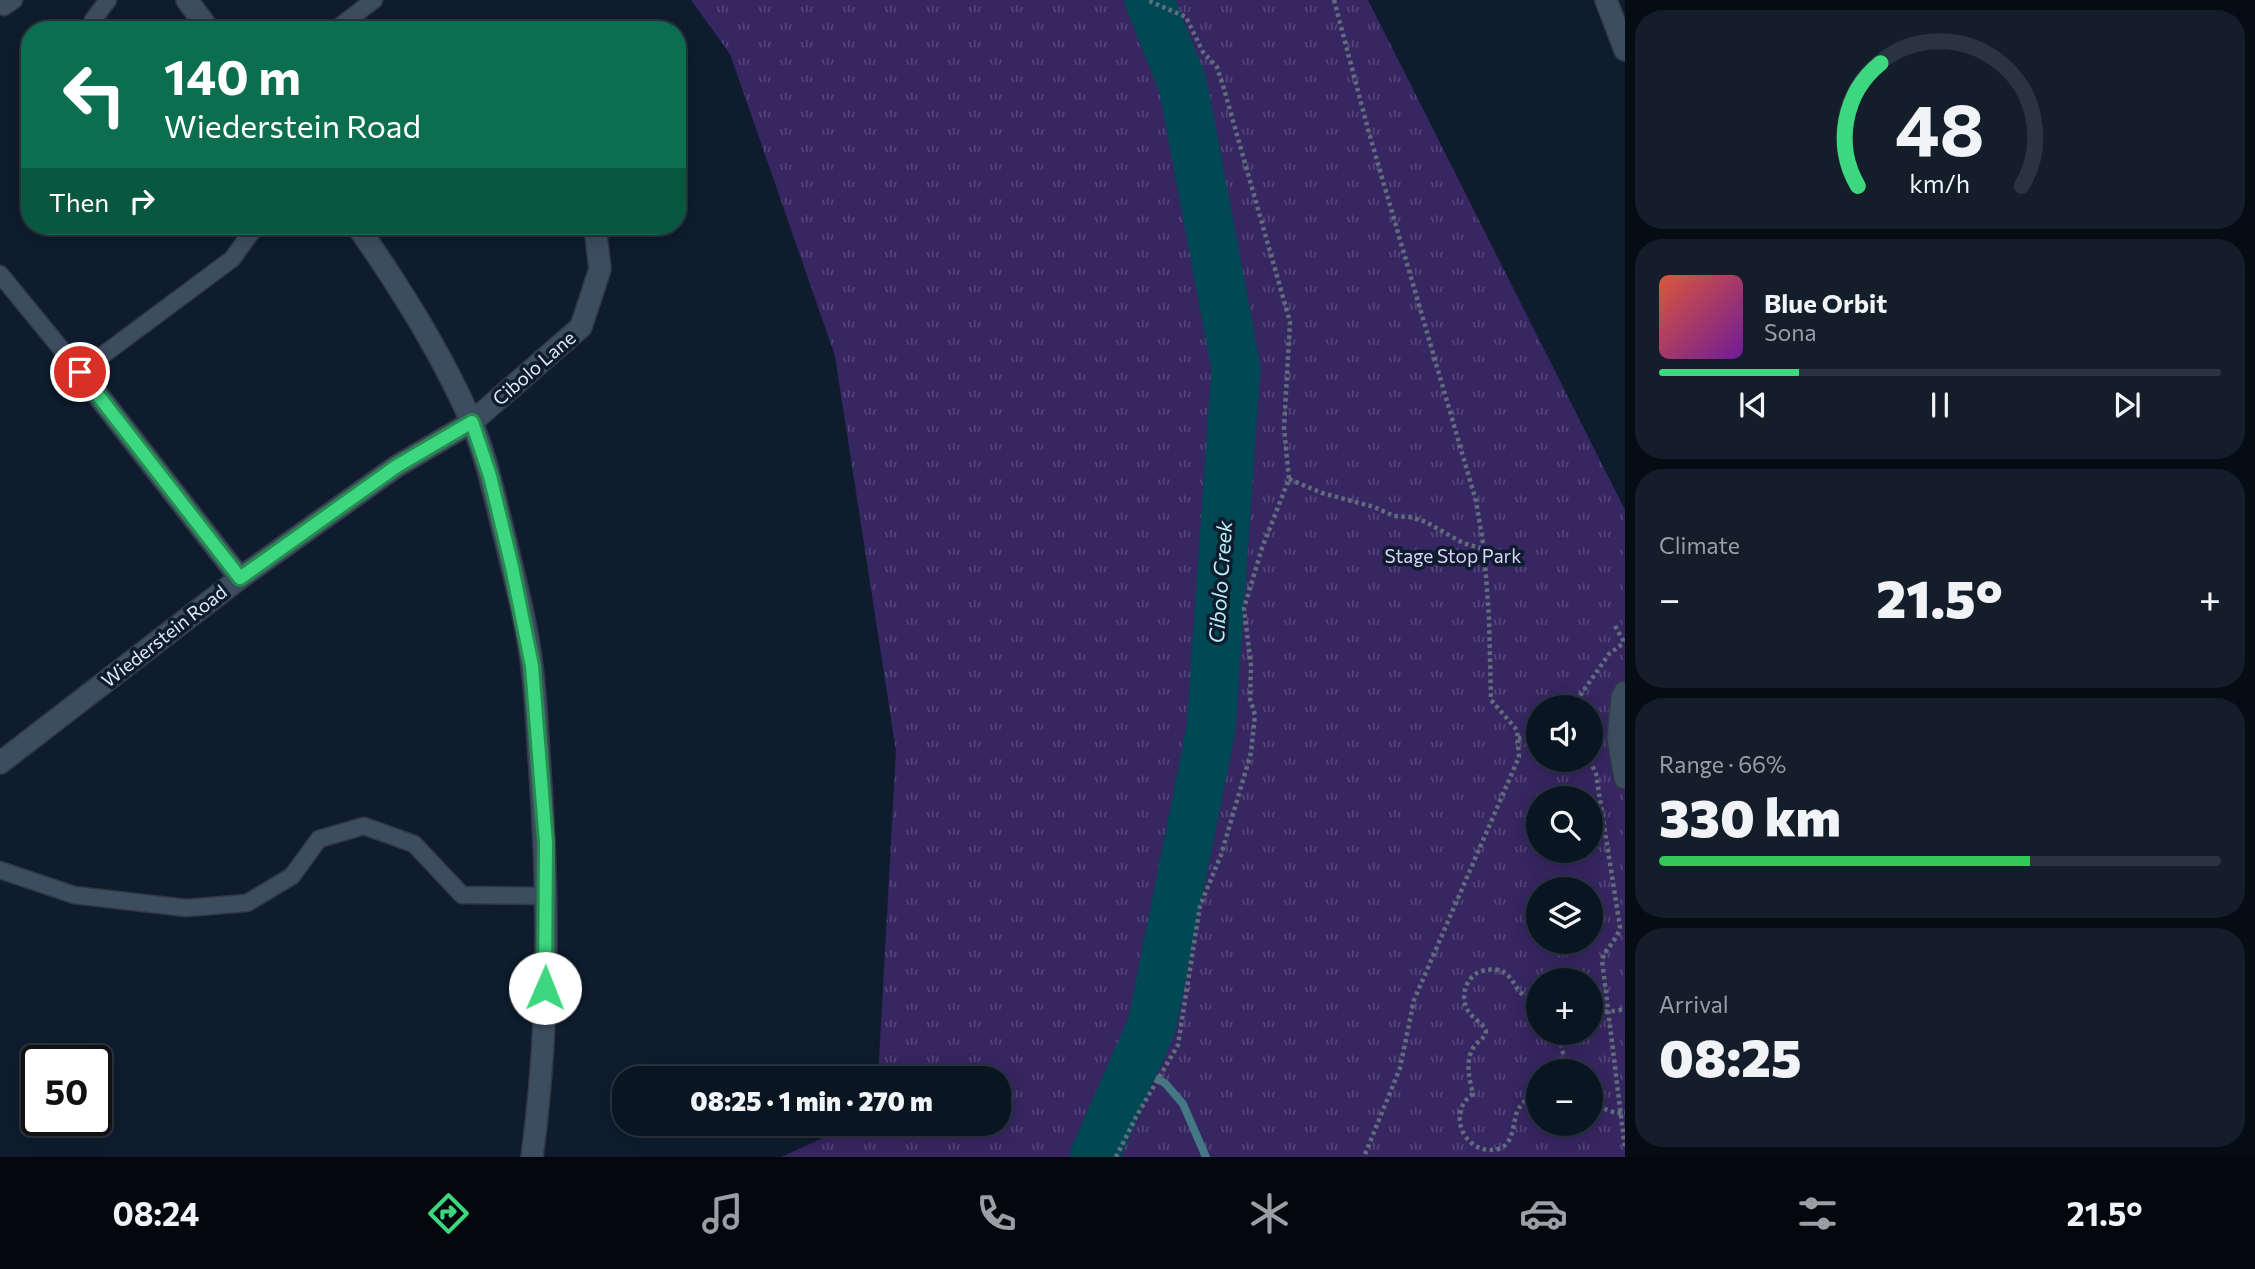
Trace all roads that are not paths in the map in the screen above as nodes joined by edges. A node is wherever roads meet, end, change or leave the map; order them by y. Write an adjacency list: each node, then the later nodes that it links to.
1 (108, 0): 5 (lane)
2 (187, 0): 6 (street)
3 (374, 0): 7 (lane)
4 (1606, 0): 8 (street)
5 (94, 21)
6 (202, 21)
7 (347, 21)
8 (1625, 50)
9 (249, 235): 13 (lane)
10 (363, 235): 14 (street)
11 (596, 235): 14 (street, Cibolo Lane)
12 (0, 274): 13 (lane)
13 (80, 372): 15 (street)
14 (472, 422): 15 (street, Wiederstein Road); 20 (street)
15 (240, 578): 17 (street, Wiederstein Road)
16 (1625, 692): 18 (street)
17 (0, 763)
18 (1625, 778)
19 (0, 870): 20 (lane)
20 (546, 896): 21 (street)
21 (532, 1157)

